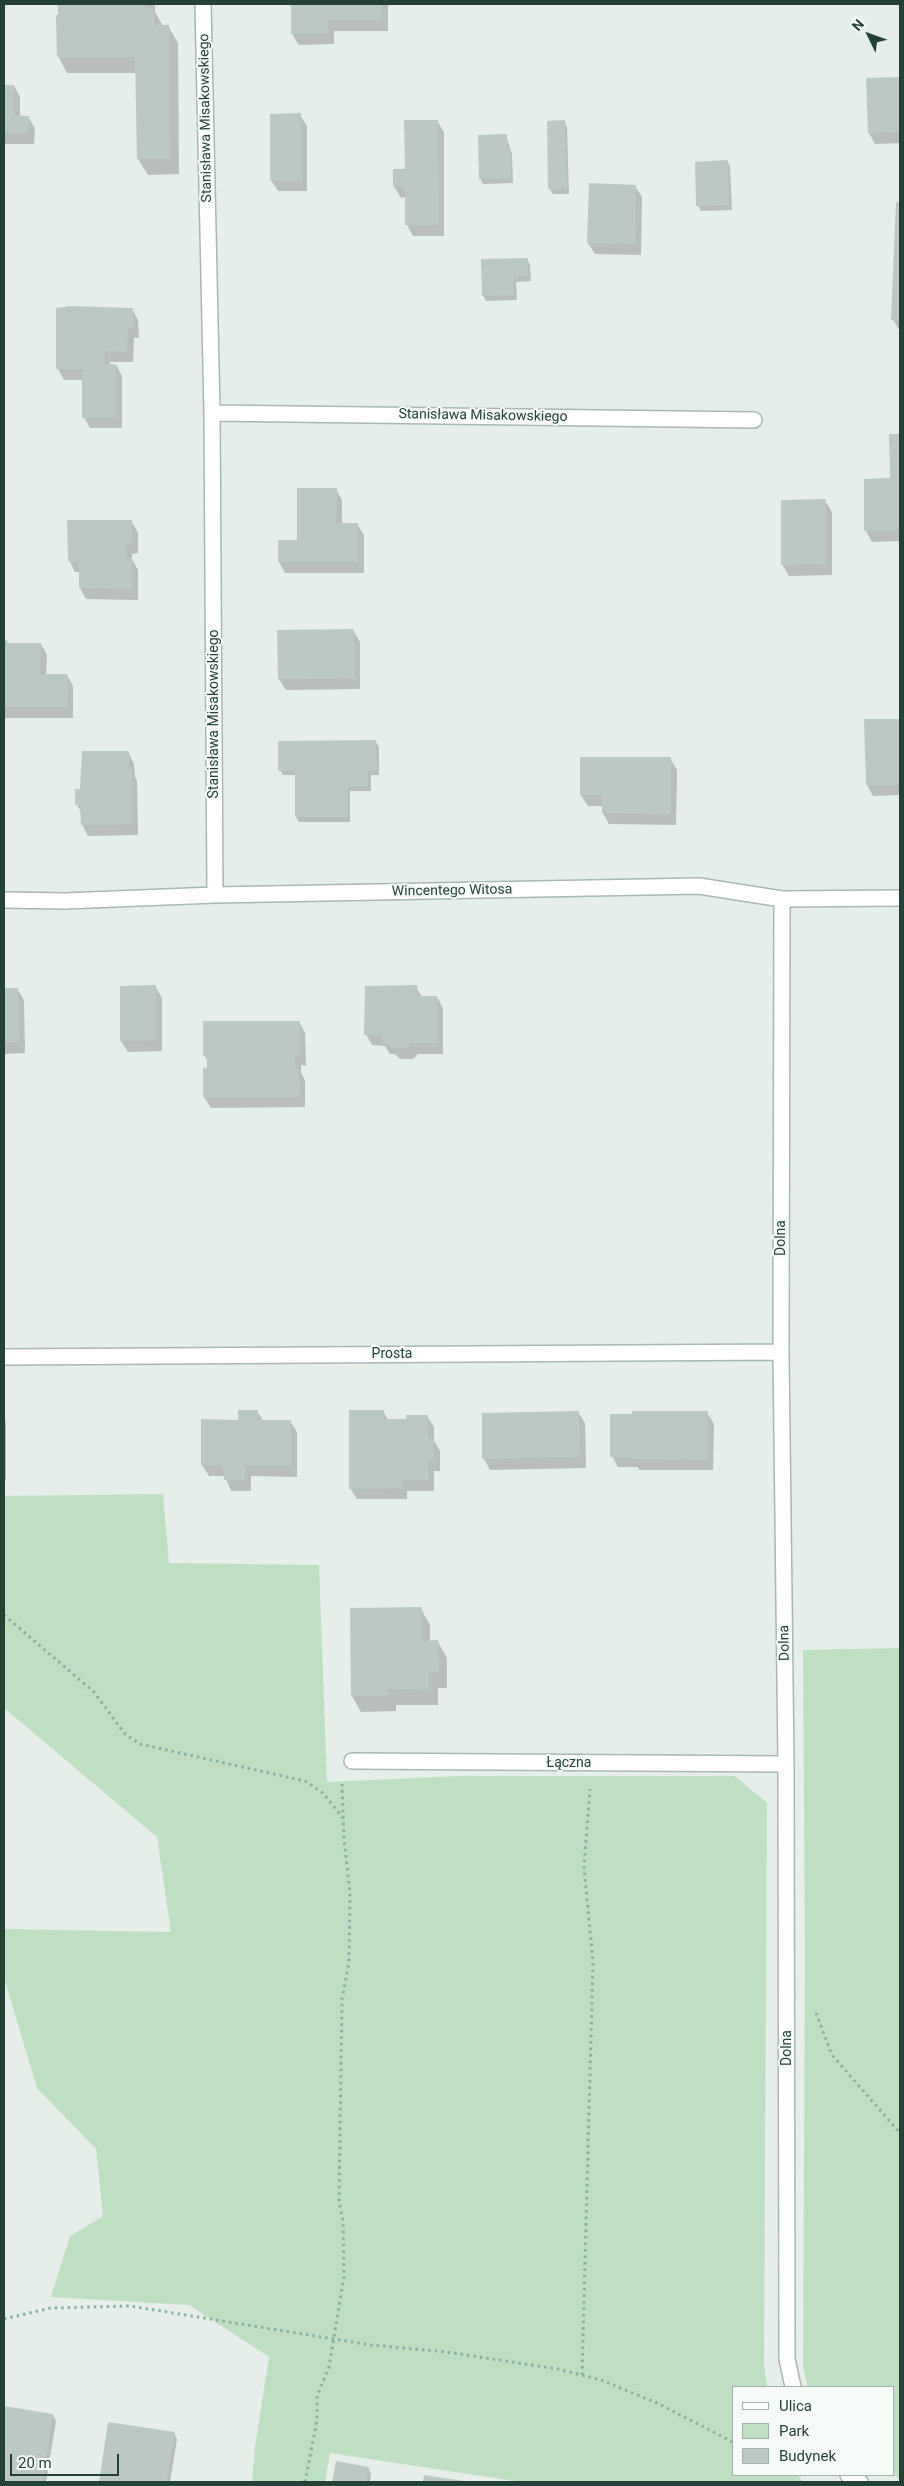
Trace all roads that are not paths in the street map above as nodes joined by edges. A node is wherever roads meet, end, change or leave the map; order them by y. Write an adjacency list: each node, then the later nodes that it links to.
1 (203, 4): 2 (street, Stanisława Misakowskiego)
2 (212, 413): 3 (street, Stanisława Misakowskiego); 4 (street, Stanisława Misakowskiego)
3 (754, 420)
4 (215, 895): 6 (street, Wincentego Witosa); 7 (street, Wincentego Witosa)
5 (900, 898): 6 (street, Wincentego Witosa)
6 (782, 899): 8 (street, Dolna)
7 (4, 900)
8 (781, 1352): 9 (street, Prosta); 11 (street, Dolna)
9 (4, 1357)
10 (352, 1761): 11 (street, Łączna)
11 (786, 1764): 12 (street, Dolna)
12 (793, 2386)

